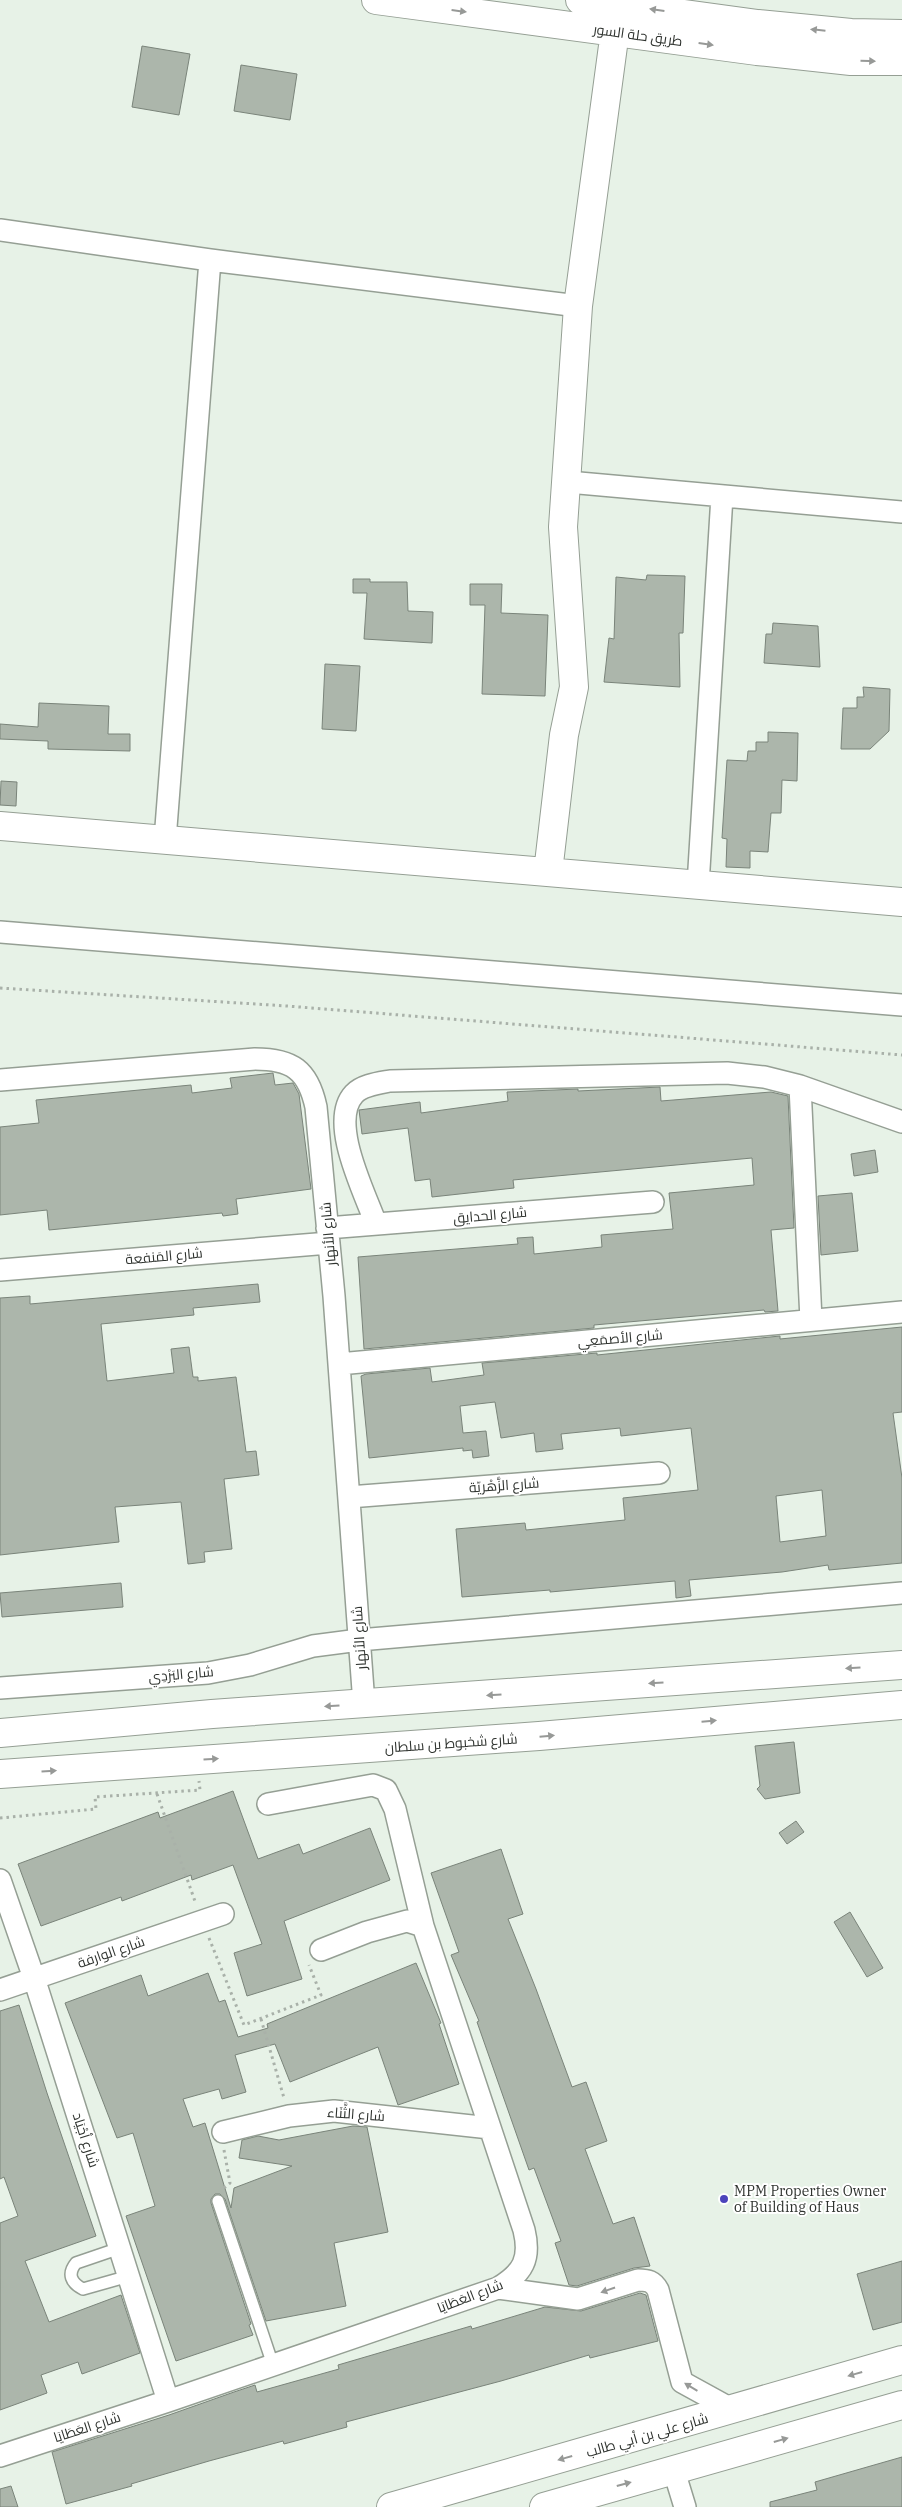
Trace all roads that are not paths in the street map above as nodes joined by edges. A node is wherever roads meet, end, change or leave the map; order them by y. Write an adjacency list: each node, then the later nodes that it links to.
1 (376, 0): 3 (main road, طريق حلة السور, one-way to 3)
2 (580, 0): 3 (main road, طريق حلة السور)
3 (612, 12): 4 (main road, طريق حلة السور, one-way to 3); 5 (main road, طريق حلة السور, one-way to 5); 8 (main road)
4 (902, 34)
5 (902, 61)
6 (0, 230): 7 (street)
7 (210, 260): 8 (street); 13 (street)
8 (578, 306): 9 (main road)
9 (568, 482): 10 (street); 14 (main road)
10 (722, 496): 11 (street); 15 (street)
11 (902, 512)
12 (0, 826): 13 (main road)
13 (165, 840): 14 (main road)
14 (548, 872): 15 (main road)
15 (698, 885): 16 (main road)
16 (902, 902)
17 (0, 932): 18 (street)
18 (902, 1005)
19 (0, 1080): 24 (street, شارع الأنهار)
20 (800, 1086): 21 (street); 23 (street); 27 (street)
21 (902, 1122)
22 (653, 1202): 23 (street, شارع الحدايق)
23 (376, 1224): 24 (street, شارع الحدايق)
24 (328, 1235): 25 (street, شارع المَنفعة); 28 (street, شارع الأنهار)
25 (0, 1270)
26 (902, 1312): 27 (street, شارع الأصمَعِي)
27 (811, 1320): 28 (street, شارع الأصمَعِي)
28 (339, 1364): 30 (street, شارع الأنهار)
29 (659, 1473): 30 (street, شارع الزَّهْريّة)
30 (349, 1497): 32 (street, شارع الأنهار)
31 (902, 1593): 32 (street, شارع البَرْدِي)
32 (359, 1640): 34 (street, شارع البَرْدِي); 35 (street, شارع الأنهار)
33 (902, 1665): 35 (main road, one-way to 35)
34 (0, 1688)
35 (364, 1704): 37 (main road, one-way to 37)
36 (902, 1705): 38 (main road, شارع شخبوط بن سلطان, one-way to 36)
37 (0, 1733)
38 (0, 1774)
39 (268, 1804): 42 (street, شارع العَطَايَا)
40 (0, 1880): 44 (street, شارع أجْيَاد)
41 (223, 1914): 44 (street, شارع الوارفة)
42 (423, 1926): 43 (street); 46 (street, شارع العَطَايَا)
43 (321, 1950)
44 (34, 1978): 45 (street, شارع الوارفة); 49 (street, شارع أجْيَاد)
45 (0, 1990)
46 (490, 2128): 47 (street, شارع الثَّنَاء); 51 (street, شارع العَطَايَا)
47 (223, 2132)
48 (218, 2201): 53 (lane)
49 (120, 2248): 50 (street, شارع أجْيَاد); 50 (lane)
50 (129, 2276): 54 (street, شارع أجْيَاد)
51 (498, 2288): 53 (street, شارع العَطَايَا); 56 (street, one-way to 51)
52 (902, 2360): 56 (main road, شارع علي بن أبي طالب, one-way to 56)
53 (273, 2365): 54 (street, شارع العَطَايَا)
54 (168, 2401): 57 (street, شارع العَطَايَا)
55 (902, 2405): 58 (main road, one-way to 55)
56 (734, 2410): 59 (main road, شارع علي بن أبي طالب, one-way to 59)
57 (0, 2456)
58 (674, 2471): 60 (main road, one-way to 58); 61 (street)
59 (391, 2507)
60 (544, 2507)
61 (685, 2507)

